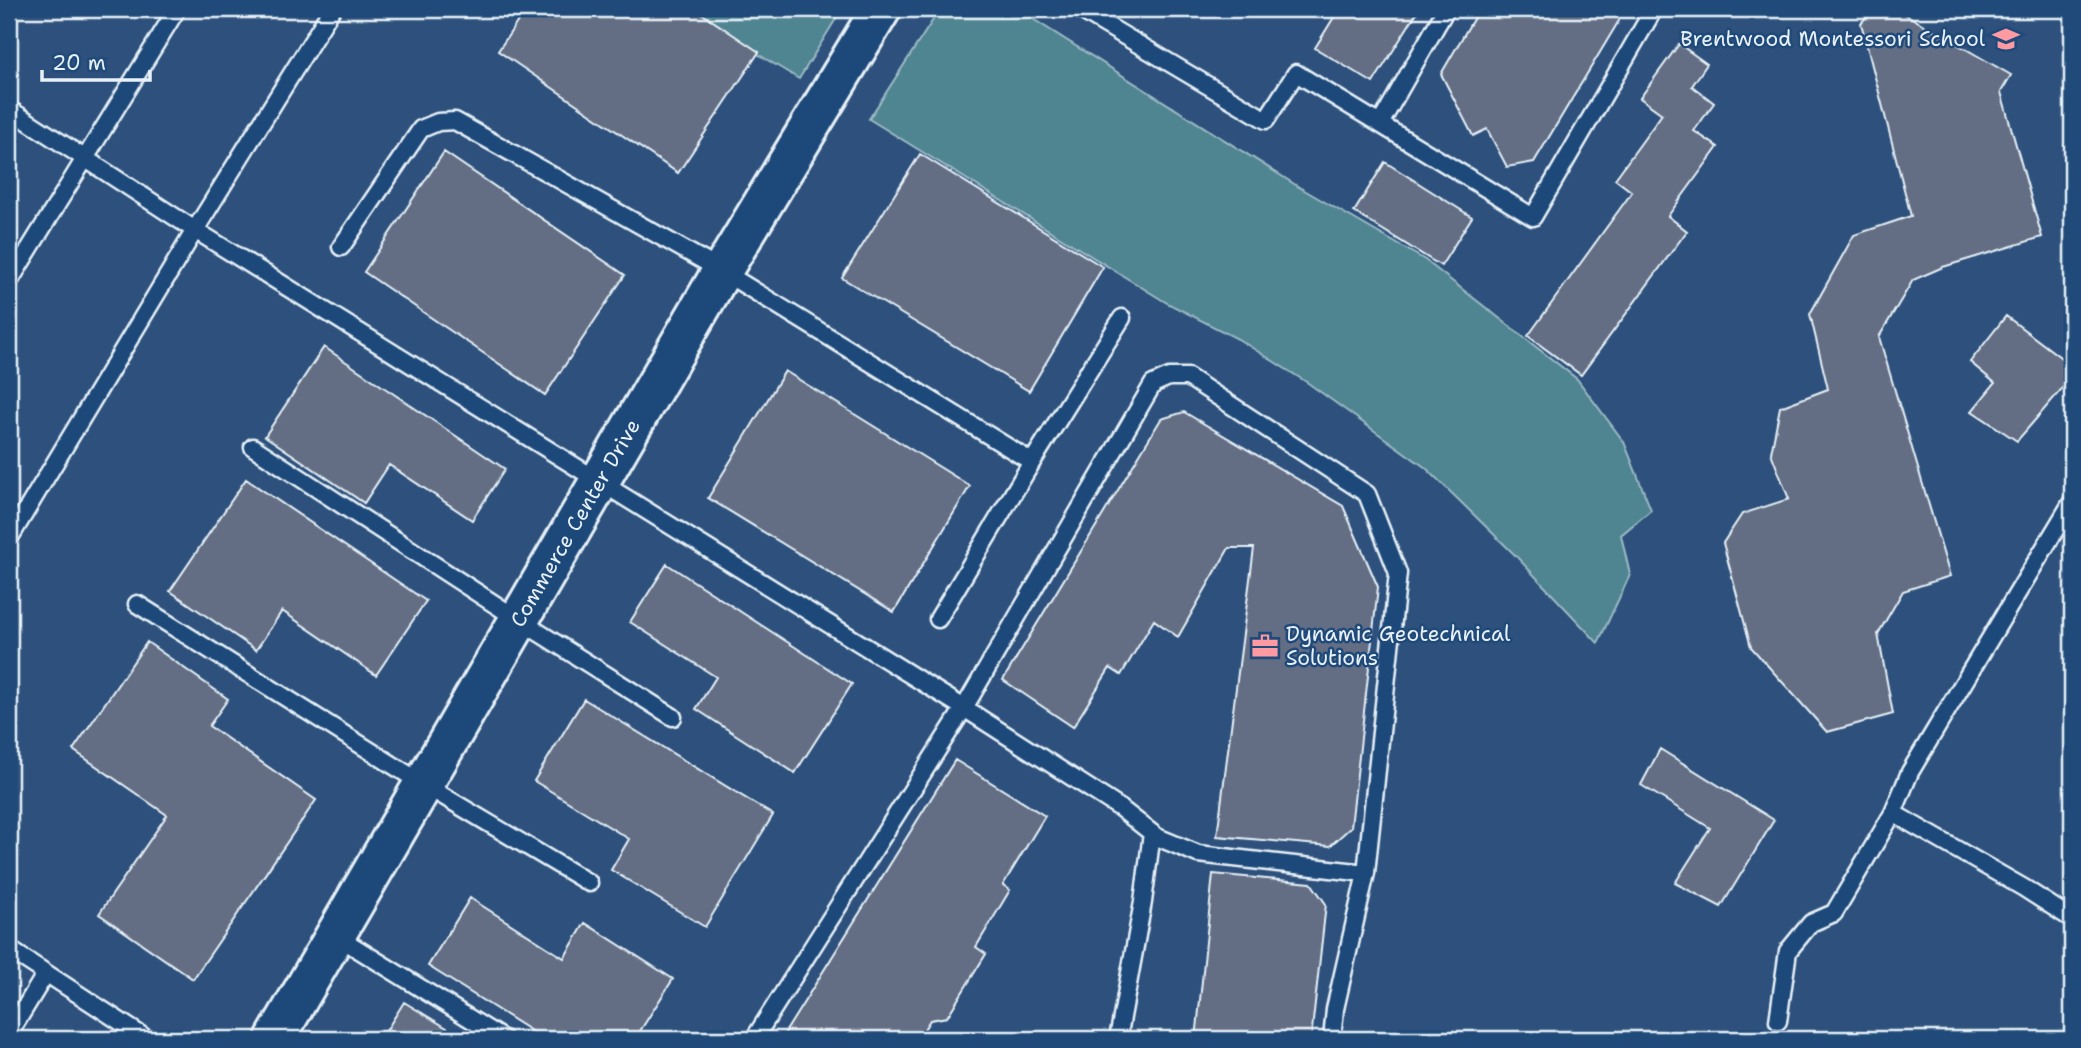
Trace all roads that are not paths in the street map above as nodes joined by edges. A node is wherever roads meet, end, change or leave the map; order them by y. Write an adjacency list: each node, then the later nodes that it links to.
1 (177, 9): 9 (lane)
2 (332, 9): 10 (lane)
3 (881, 9): 12 (street, Commerce Center Drive)
4 (1079, 9): 8 (lane)
5 (1446, 9): 8 (lane)
6 (1654, 9): 8 (lane)
7 (9, 109): 9 (lane)
8 (1380, 124)
9 (85, 158): 10 (lane); 13 (lane)
10 (195, 230): 17 (lane); 19 (lane)
11 (341, 247): 12 (lane)
12 (722, 271): 16 (lane); 17 (street, Commerce Center Drive)
13 (9, 282)
14 (1122, 318): 16 (lane)
15 (253, 447): 22 (lane)
16 (1032, 461): 21 (lane)
17 (599, 482): 22 (street, Commerce Center Drive); 23 (lane)
18 (2072, 502): 26 (lane)
19 (9, 539)
20 (137, 604): 25 (lane)
21 (938, 619)
22 (519, 620): 24 (lane); 25 (street, Commerce Center Drive)
23 (964, 708): 27 (lane); 28 (lane); 39 (lane)
24 (673, 717)
25 (424, 784): 29 (lane); 31 (street, Commerce Center Drive)
26 (1893, 813): 30 (lane); 34 (lane)
27 (1152, 833): 28 (lane); 40 (lane)
28 (1366, 873): 41 (lane)
29 (589, 883)
30 (2072, 919)
31 (335, 935): 37 (street, Commerce Center Drive); 38 (lane)
32 (9, 949): 33 (lane)
33 (46, 973): 35 (lane); 36 (lane)
34 (1778, 1021)
35 (9, 1034)
36 (147, 1039)
37 (275, 1039)
38 (503, 1039)
39 (754, 1039)
40 (1118, 1039)
41 (1332, 1039)

